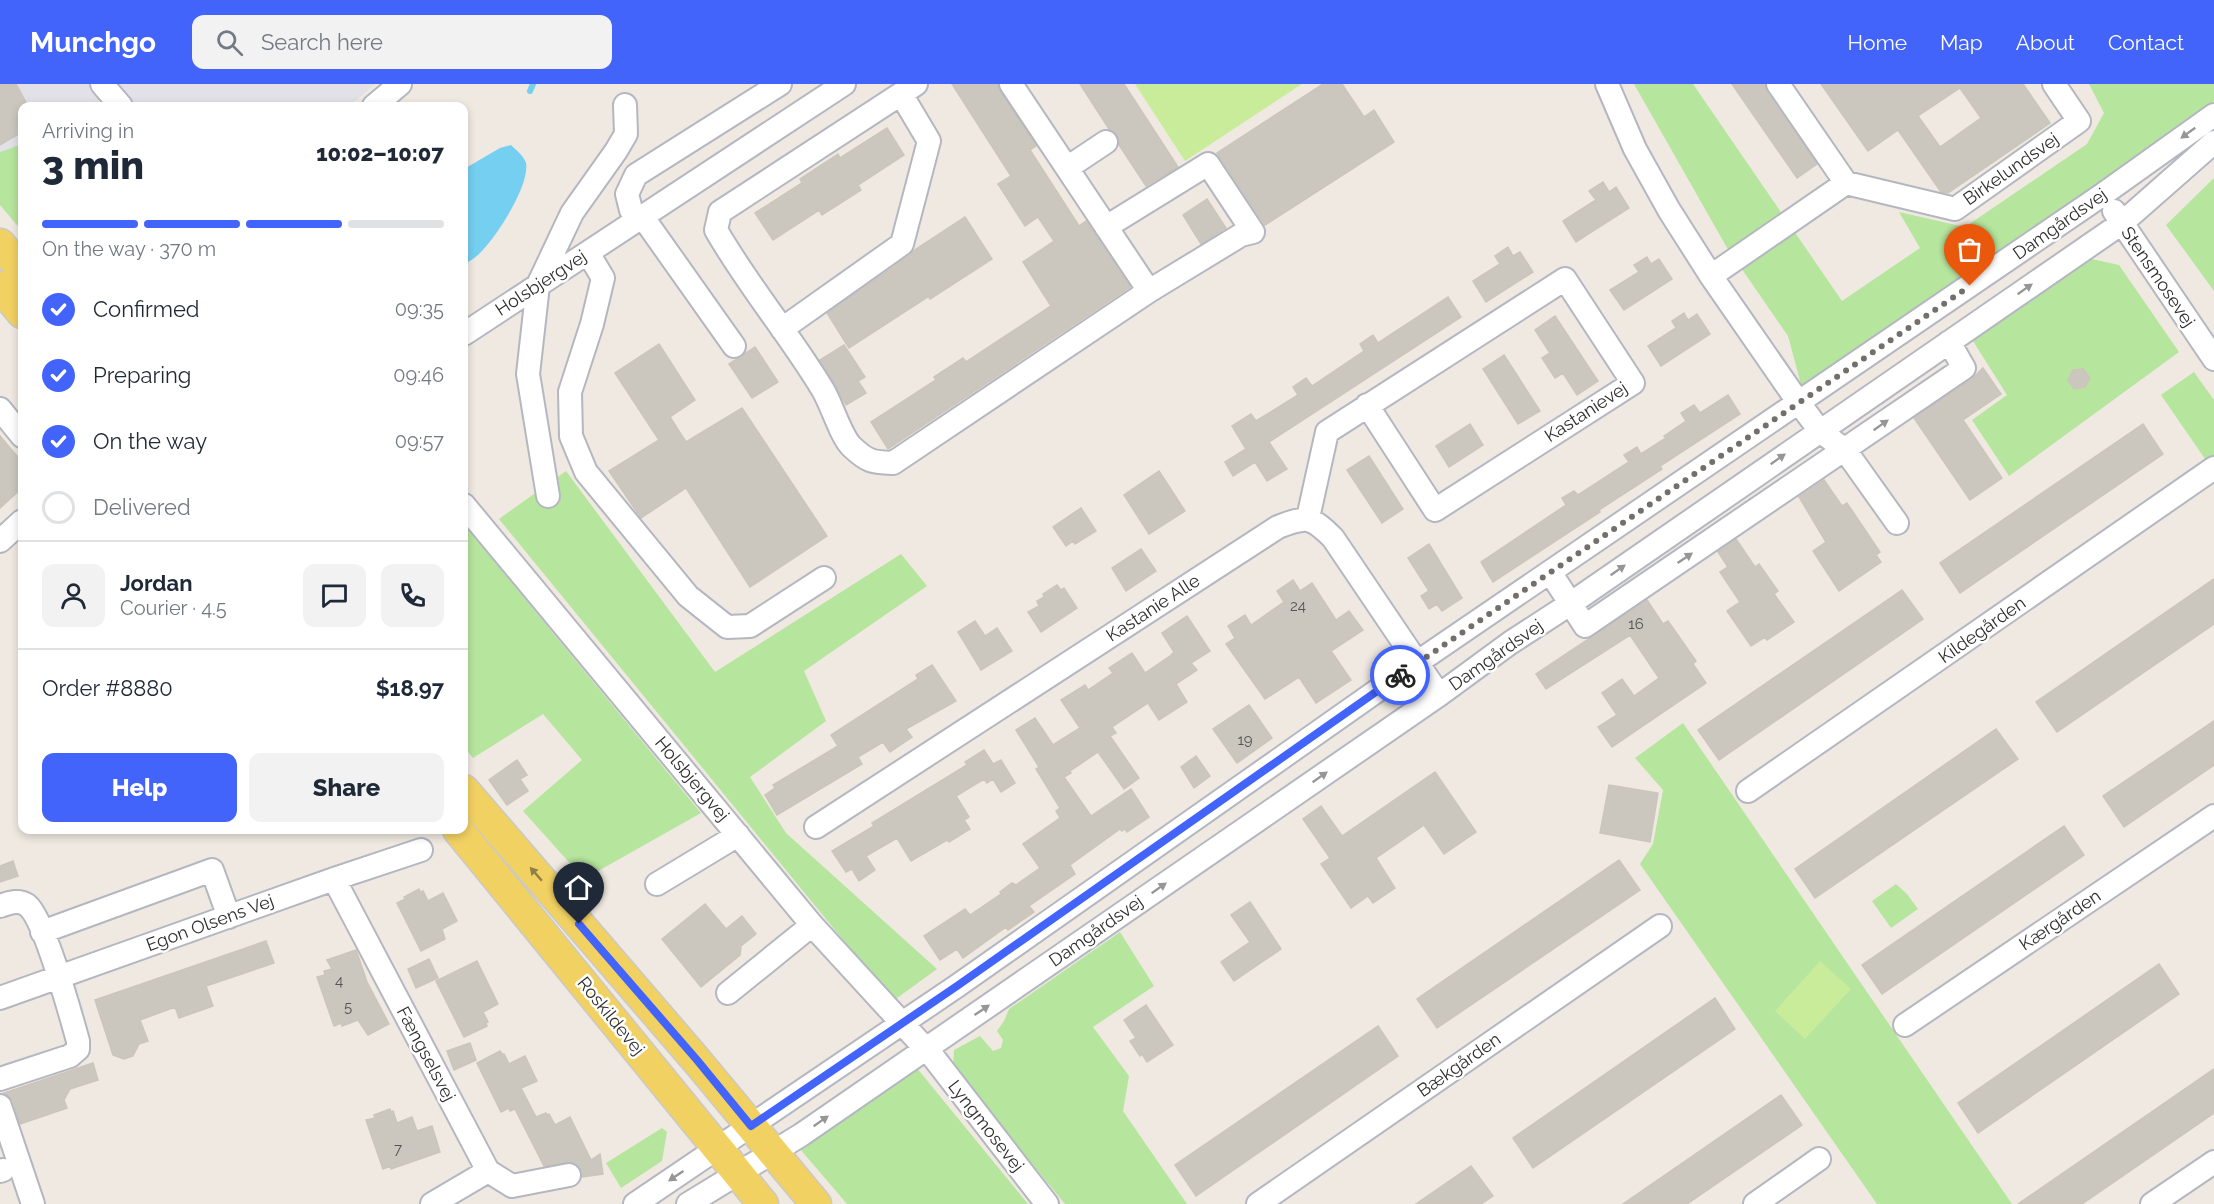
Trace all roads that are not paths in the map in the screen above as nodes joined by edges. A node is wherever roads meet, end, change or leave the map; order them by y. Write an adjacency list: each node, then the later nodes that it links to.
1 (102, 84): 10 (street)
2 (400, 84): 11 (street)
3 (780, 84): 19 (street)
4 (844, 84): 19 (street, Holsbjergvej)
5 (1011, 84): 16 (street)
6 (1607, 84): 23 (street)
7 (1778, 84): 17 (street)
8 (2054, 84): 17 (street, Birkelundsvej)
9 (909, 89): 28 (street); 28 (street)
10 (118, 102)
11 (379, 102)
12 (625, 105): 24 (street)
13 (2214, 115): 18 (street, Damgårdsvej, one-way to 18)
14 (1106, 142): 16 (street)
15 (2214, 142): 20 (street, Damgårdsvej)
16 (1067, 168): 21 (street)
17 (1846, 183): 23 (street)
18 (2102, 195): 20 (street, Stensmosevej); 33 (street, Damgårdsvej)
19 (640, 218): 22 (street, Holsbjergvej); 31 (street)
20 (2122, 223): 30 (street, Damgårdsvej, one-way to 20); 32 (street, Stensmosevej)
21 (1106, 227): 26 (street); 26 (street)
22 (588, 253): 24 (street, Holsbjergvej); 47 (street)
23 (1712, 276): 33 (street)
24 (538, 285): 29 (street, Holsbjergvej); 40 (street)
25 (0, 287): 27 (main road)
26 (1149, 291): 28 (street)
27 (18, 308)
28 (782, 329)
29 (468, 331)
30 (1949, 342): 36 (street, Damgårdsvej); 38 (street, one-way to 30)
31 (734, 346)
32 (2214, 359)
33 (1799, 403): 36 (street); 46 (street, Damgårdsvej)
34 (1367, 405): 34 (street, Kastanievej); 42 (street, Kastanievej)
35 (0, 409): 37 (street)
36 (1820, 430): 38 (street); 48 (street, Damgårdsvej, one-way to 36)
37 (18, 431)
38 (1845, 450): 43 (street); 48 (street, one-way to 38)
39 (2214, 468): 51 (street, Kildegården)
40 (548, 496)
41 (468, 511): 56 (street, Holsbjergvej)
42 (1308, 518): 49 (street); 54 (street, Kastanie Alle)
43 (1897, 523)
44 (18, 525): 45 (street)
45 (0, 541)
46 (1550, 572): 48 (street); 49 (street, Damgårdsvej)
47 (824, 578)
48 (1570, 604): 50 (street, Damgårdsvej)
49 (1418, 663): 50 (street); 68 (street, Damgårdsvej)
50 (1439, 695): 70 (street, Damgårdsvej, one-way to 50)
51 (1749, 791)
52 (468, 795): 73 (main road, Roskildevej, one-way to 52)
53 (2214, 816): 69 (street, Kærgården)
54 (816, 827)
55 (461, 834): 73 (main road, Roskildevej)
56 (738, 835): 59 (street); 62 (street, Holsbjergvej)
57 (421, 850): 58 (street, Egon Olsens Vej)
58 (334, 879): 61 (street, Egon Olsens Vej); 77 (street, Fængselsvej)
59 (657, 884)
60 (0, 906): 64 (street)
61 (229, 917): 64 (street); 65 (street, Egon Olsens Vej)
62 (812, 925): 66 (street); 68 (street, Holsbjergvej)
63 (1660, 926): 87 (street, Bækgården)
64 (42, 932): 65 (street)
65 (59, 978): 67 (street, Egon Olsens Vej); 71 (street)
66 (728, 993)
67 (0, 998)
68 (902, 1023): 70 (street, Holsbjergvej); 73 (street, Damgårdsvej)
69 (1905, 1025)
70 (925, 1049): 76 (street, Damgårdsvej, one-way to 70); 86 (street, Lyngmosevej)
71 (0, 1079)
72 (0, 1106): 79 (street)
73 (736, 1136): 76 (main road, Roskildevej); 76 (main road, Roskildevej); 81 (street, Damgårdsvej, one-way to 81)
74 (1820, 1159): 88 (street)
75 (2214, 1162): 89 (street)
76 (753, 1164): 82 (street, Damgårdsvej); 83 (main road, Roskildevej); 84 (main road); 85 (main road, Roskildevej)
77 (488, 1171): 78 (street); 80 (street)
78 (569, 1175)
79 (33, 1204)
80 (432, 1204)
81 (635, 1204)
82 (688, 1204)
83 (763, 1204)
84 (790, 1204)
85 (816, 1204)
86 (1047, 1204)
87 (1258, 1204)
88 (1755, 1204)
89 (2152, 1204)

